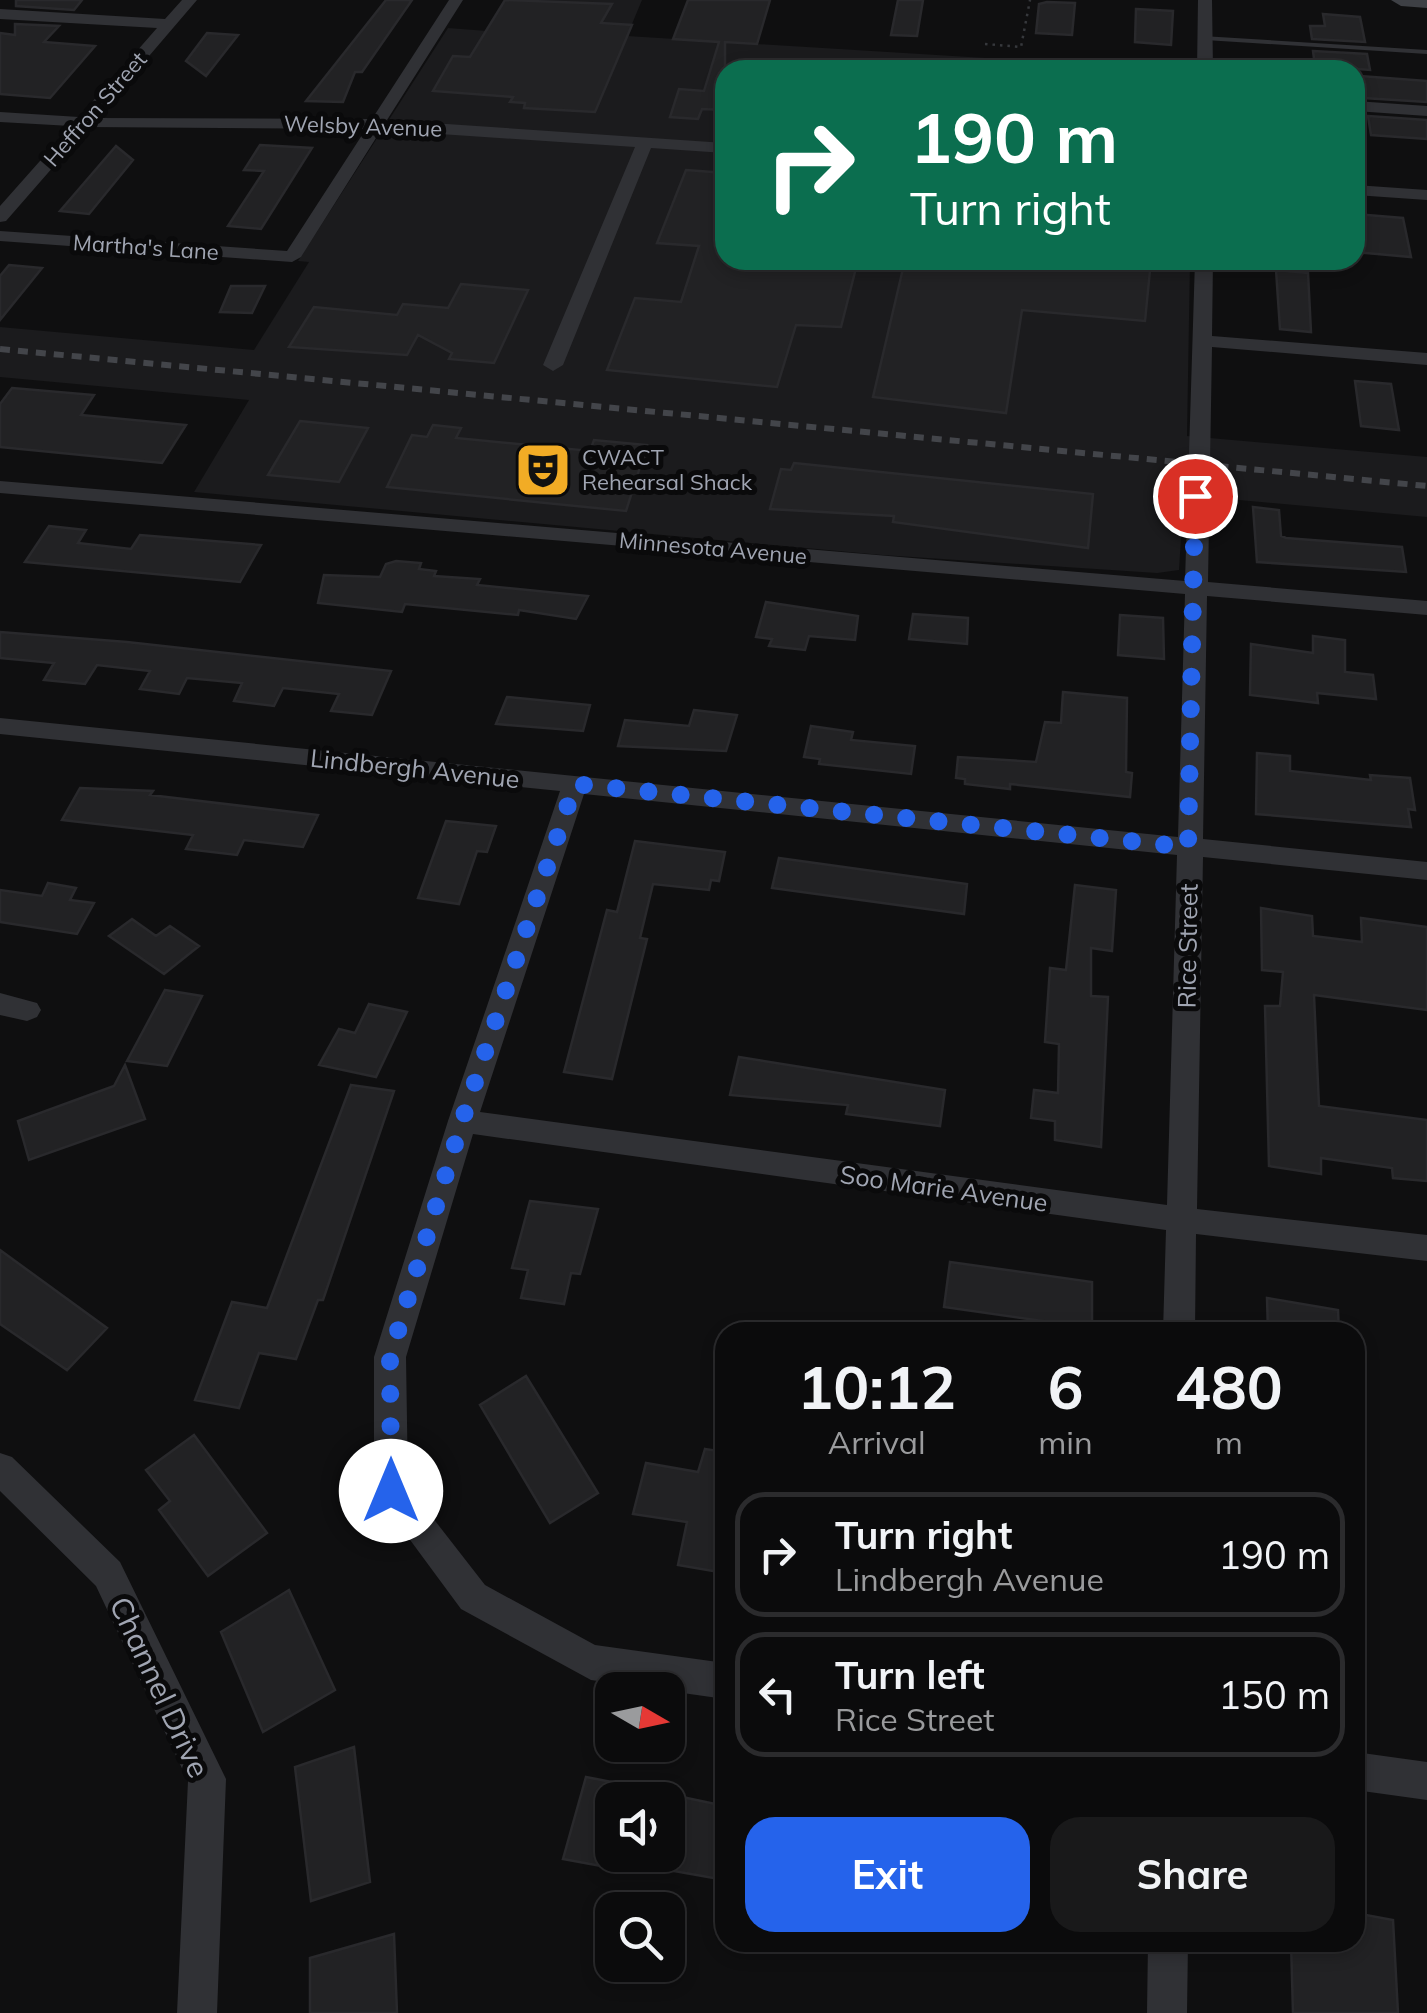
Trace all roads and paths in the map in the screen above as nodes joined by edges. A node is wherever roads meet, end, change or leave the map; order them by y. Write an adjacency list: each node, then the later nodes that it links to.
1 (190, 0): 8 (street, Heffron Street)
2 (456, 0): 17 (street)
3 (1030, 0): 10 (path)
4 (1205, 0): 9 (street)
5 (1401, 0): 6 (street)
6 (1427, 2)
7 (0, 14): 8 (street)
8 (169, 24): 16 (street, Heffron Street)
9 (1205, 38): 11 (lane); 12 (street)
10 (985, 44)
11 (1427, 52)
12 (1205, 60)
13 (1365, 107): 14 (street)
14 (1427, 111)
15 (0, 117): 16 (street, Welsby Avenue)
16 (84, 122): 17 (street, Welsby Avenue); 22 (street, Heffron Street)
17 (376, 124): 18 (street, Welsby Avenue); 23 (street, Martha's Lane)
18 (644, 142): 19 (street, Welsby Avenue); 27 (street)
19 (715, 147)
20 (1365, 191): 21 (street)
21 (1427, 195)
22 (0, 217)
23 (0, 236)
24 (1204, 270): 25 (street, Rice Street)
25 (1203, 341): 26 (street); 29 (street, Rice Street)
26 (1427, 358)
27 (553, 366)
28 (0, 486): 29 (street, Minnesota Avenue)
29 (1194, 589): 30 (street, Minnesota Avenue); 33 (street, Rice Street)
30 (1427, 608)
31 (0, 726): 32 (street, Lindbergh Avenue)
32 (575, 784): 33 (street, Lindbergh Avenue); 35 (street)
33 (1188, 847): 34 (street, Lindbergh Avenue); 36 (street, Rice Street)
34 (1427, 871)
35 (462, 1121): 36 (street, Soo Marie Avenue); 40 (street)
36 (1182, 1220): 37 (street, Soo Marie Avenue); 38 (street, Rice Street)
37 (1427, 1248)
38 (1179, 1322)
39 (0, 1468): 44 (street, Channel Drive)
40 (715, 1680)
41 (1365, 1772): 42 (street)
42 (1427, 1781)
43 (1168, 1952): 45 (street)
44 (197, 2013)
45 (1168, 2013)

